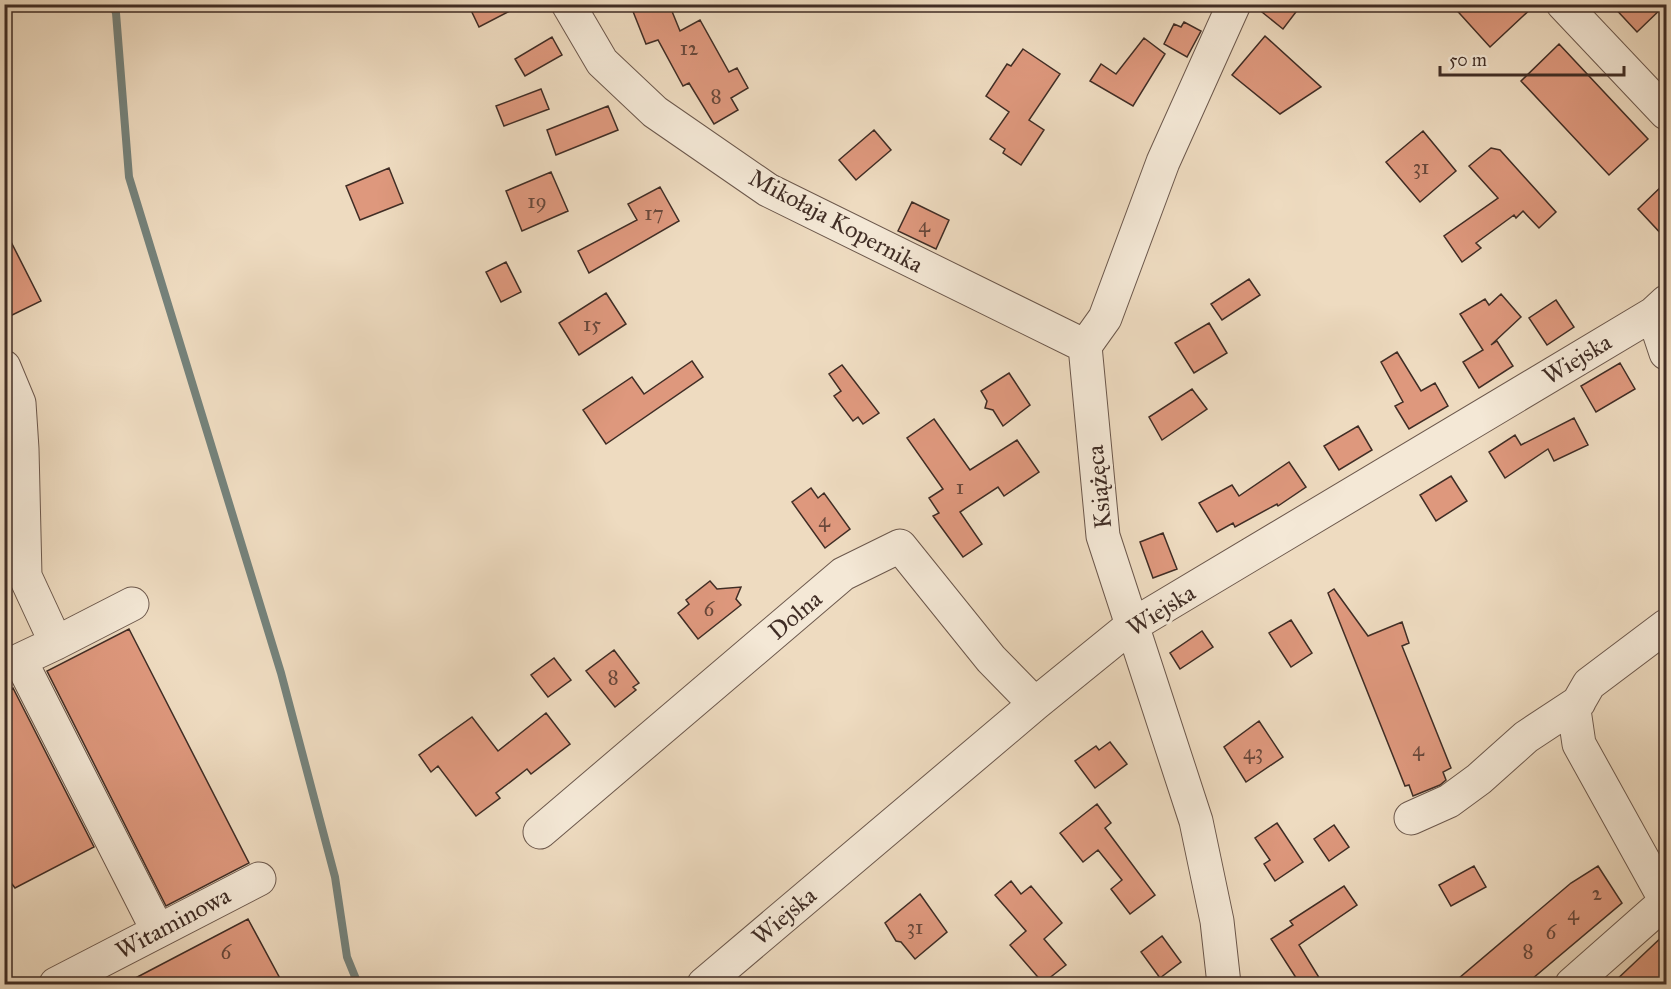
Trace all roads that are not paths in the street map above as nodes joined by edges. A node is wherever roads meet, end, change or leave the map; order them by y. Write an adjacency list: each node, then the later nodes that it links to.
1 (568, 4): 6 (street, Mikołaja Kopernika)
2 (1234, 4): 6 (street)
3 (1563, 4): 4 (street)
4 (1666, 113)
5 (1660, 308): 7 (street); 11 (street, Wiejska)
6 (1086, 346): 11 (street, Książęca)
7 (1666, 353)
8 (4, 367): 9 (street)
9 (13, 448): 13 (street)
10 (132, 604): 13 (street)
11 (1131, 626): 15 (street, Wiejska); 23 (street, Książęca)
12 (1666, 627): 14 (street)
13 (56, 643): 20 (street)
14 (1579, 702): 16 (street); 19 (street)
15 (1035, 704): 17 (street, Dolna); 22 (street, Wiejska)
16 (1411, 818)
17 (540, 832)
18 (259, 879): 20 (street, Witaminowa)
19 (1666, 901): 24 (street)
20 (158, 931): 21 (street, Witaminowa)
21 (56, 984)
22 (704, 984)
23 (1224, 984)
24 (1572, 984)

